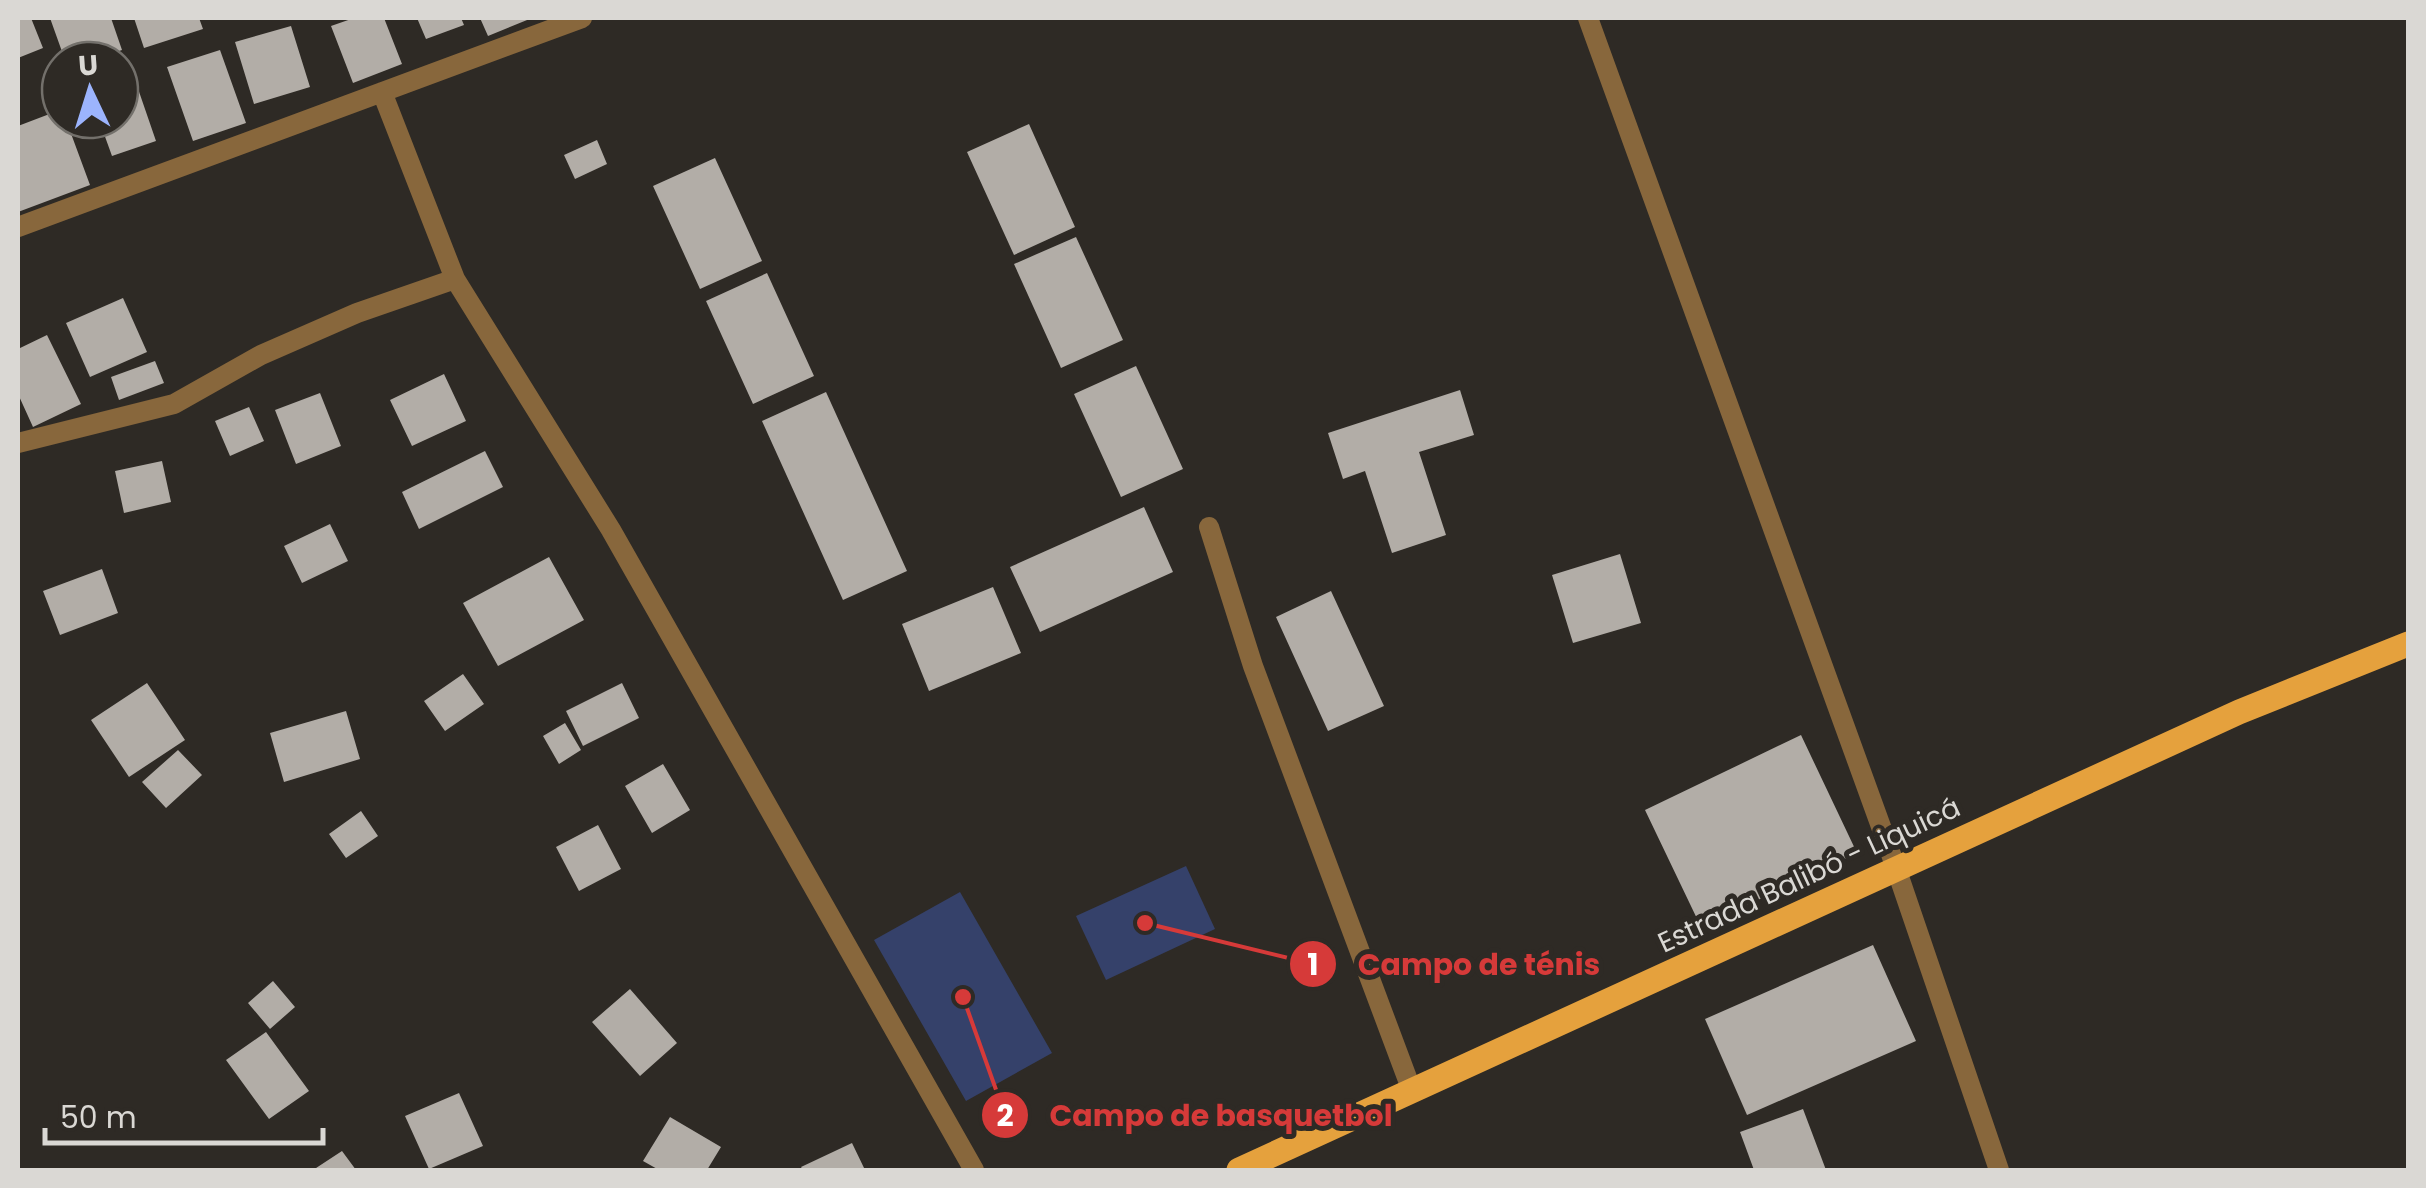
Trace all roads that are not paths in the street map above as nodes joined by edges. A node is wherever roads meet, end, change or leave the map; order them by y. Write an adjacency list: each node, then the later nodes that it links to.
1 (582, 18): 3 (street)
2 (1588, 18): 9 (street)
3 (382, 92): 4 (street); 5 (street)
4 (18, 227)
5 (455, 279): 6 (street); 11 (street)
6 (18, 443)
7 (1209, 527): 10 (street)
8 (2408, 644): 9 (main road, Estrada Balibó - Liquicá)
9 (1896, 868): 10 (main road, Estrada Balibó - Liquicá); 13 (street)
10 (1412, 1090): 12 (main road, Estrada Balibó - Liquicá)
11 (974, 1170)
12 (1238, 1170)
13 (1999, 1170)

